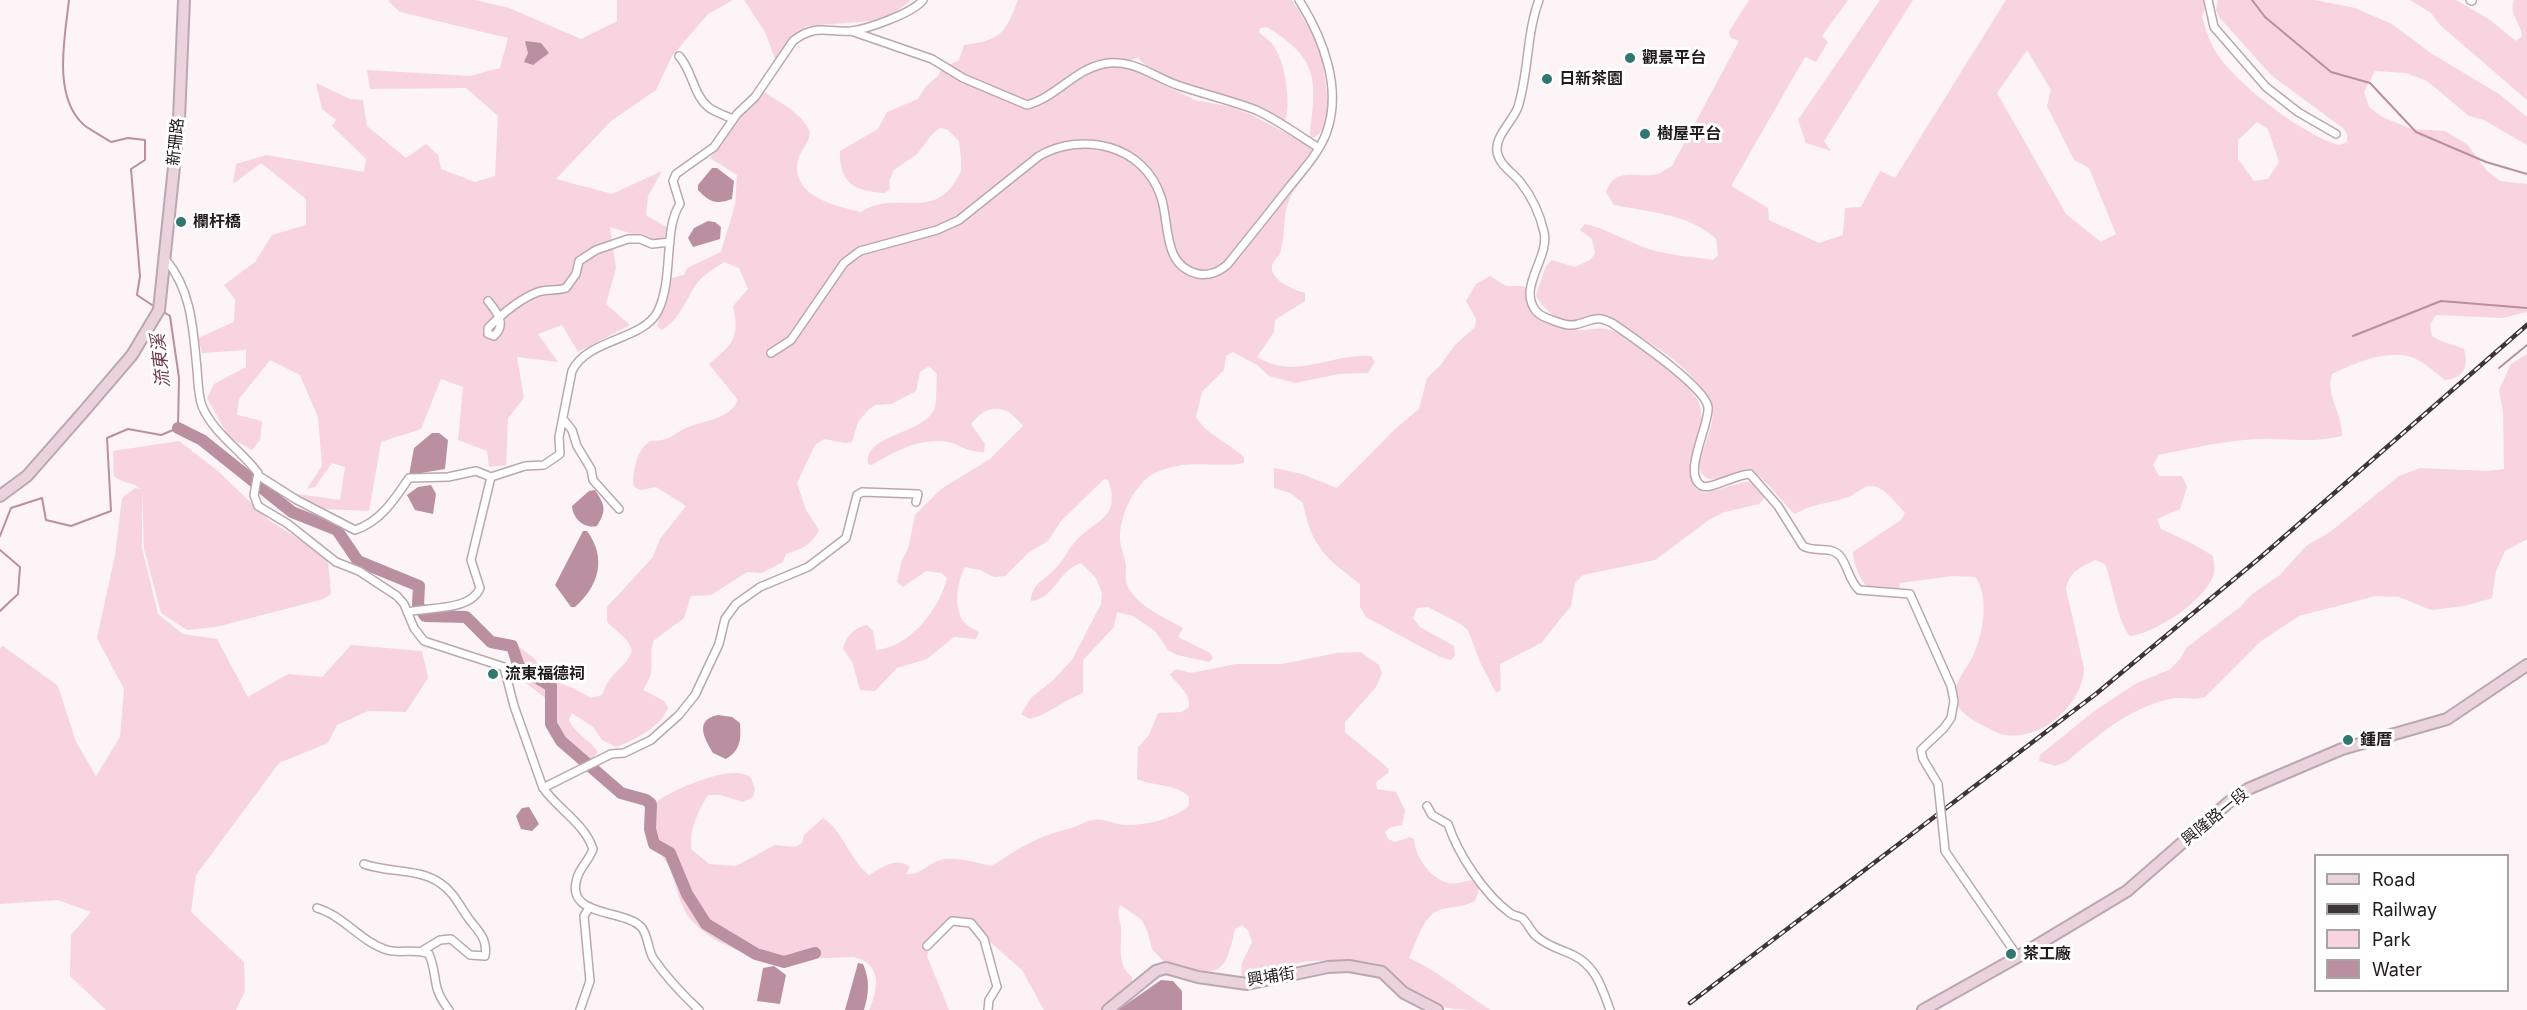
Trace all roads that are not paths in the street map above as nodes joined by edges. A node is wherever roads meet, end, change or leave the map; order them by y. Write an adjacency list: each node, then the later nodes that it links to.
1 (184, 0): 12 (street, 新珊路)
2 (923, 0): 6 (street)
3 (1299, 0): 10 (street)
4 (1539, 0): 30 (street, bridge)
5 (2208, 0): 9 (street)
6 (851, 31): 8 (street); 10 (street)
7 (679, 56): 8 (street)
8 (733, 119): 11 (street)
9 (2336, 134)
10 (1319, 148): 14 (street)
11 (670, 242): 13 (street); 15 (street)
12 (166, 260): 16 (street); 18 (street, 新珊路)
13 (488, 301)
14 (771, 353)
15 (564, 420): 17 (street); 20 (street)
16 (259, 477): 17 (street); 21 (street)
17 (491, 477): 21 (street)
18 (0, 496)
19 (916, 502): 23 (street)
20 (619, 509)
21 (407, 612): 23 (street)
22 (2527, 665): 30 (street, 興隆路一段)
23 (543, 788): 27 (street)
24 (1427, 806): 37 (street)
25 (364, 864): 29 (street)
26 (317, 908): 29 (street)
27 (590, 908): 32 (street); 33 (street)
28 (927, 946): 34 (street)
29 (422, 951): 31 (street)
30 (2018, 957): 38 (street, 興隆路一段)
31 (449, 1010)
32 (580, 1010)
33 (699, 1010)
34 (988, 1010)
35 (1108, 1010): 36 (street, 興埔街)
36 (1437, 1010)
37 (1610, 1010)
38 (1923, 1010)

